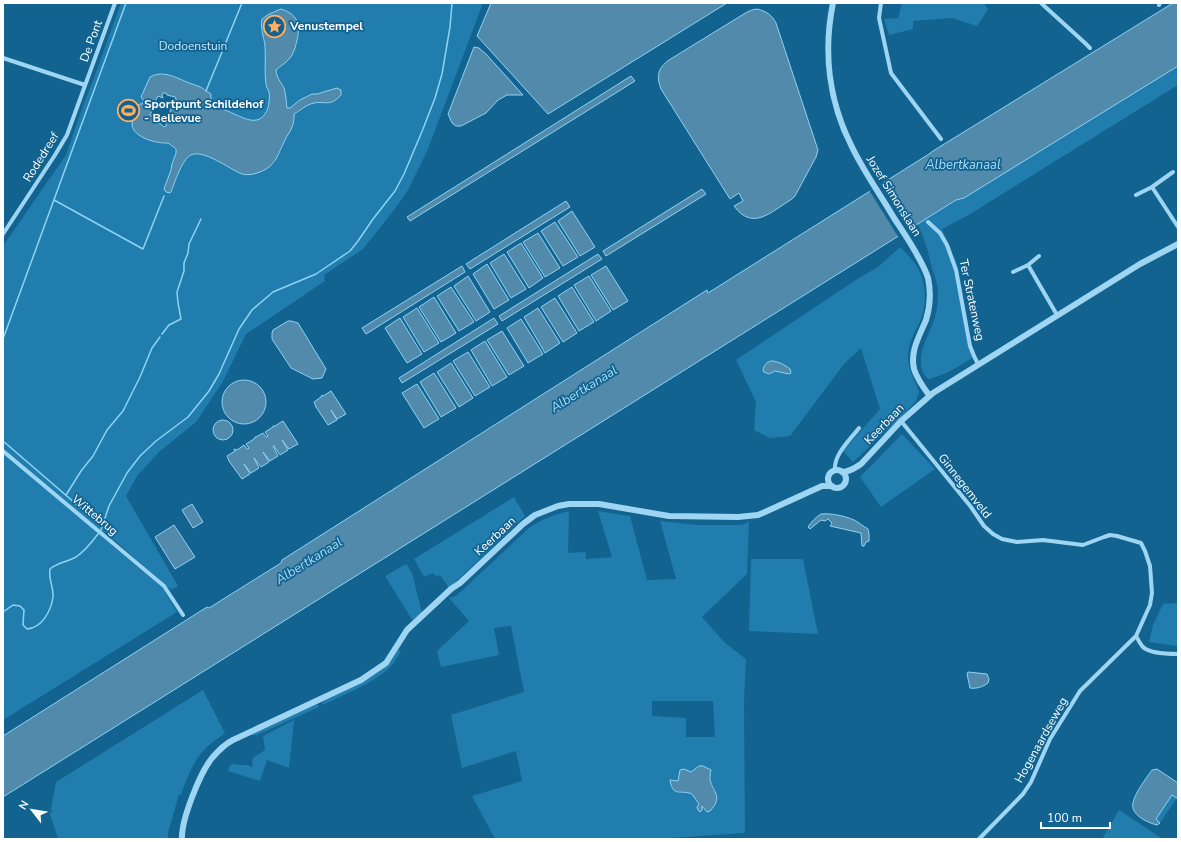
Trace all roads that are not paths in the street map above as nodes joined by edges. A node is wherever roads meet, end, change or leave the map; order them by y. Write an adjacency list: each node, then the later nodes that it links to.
1 (115, 3): 7 (street, De Pont)
2 (833, 3): 21 (street, Jozef Simonslaan)
3 (881, 3): 8 (street)
4 (1042, 3): 5 (street)
5 (1090, 48)
6 (3, 58): 7 (street)
7 (85, 85): 14 (street, Rodedreef)
8 (941, 140)
9 (1173, 172): 10 (street)
10 (1152, 187): 11 (street); 13 (street)
11 (1136, 195)
12 (928, 222): 20 (street, Ter Stratenweg)
13 (1178, 228)
14 (3, 234)
15 (1178, 244): 19 (street, Ter Stratenweg)
16 (1039, 256): 17 (street)
17 (1028, 265): 18 (street); 19 (street)
18 (1013, 272)
19 (1057, 315): 20 (street, Ter Stratenweg)
20 (978, 364): 21 (street, Ter Stratenweg)
21 (929, 395): 22 (street, Keerbaan)
22 (901, 421): 25 (street, Keerbaan); 32 (street, Ginnegemveld)
23 (859, 428): 26 (street)
24 (3, 451): 31 (street, Wittebrug)
25 (854, 468): 26 (street, Keerbaan); 28 (street, Keerbaan)
26 (838, 471): 27 (street, Keerbaan); 28 (street)
27 (829, 477): 29 (street, Keerbaan); 30 (street)
28 (846, 479): 30 (street, Keerbaan)
29 (822, 486): 30 (street, Keerbaan); 34 (street, Keerbaan)
30 (832, 486)
31 (183, 615)
32 (1136, 636): 33 (street); 35 (street, Hogenaardseweg)
33 (1178, 654)
34 (182, 839)
35 (979, 839)

